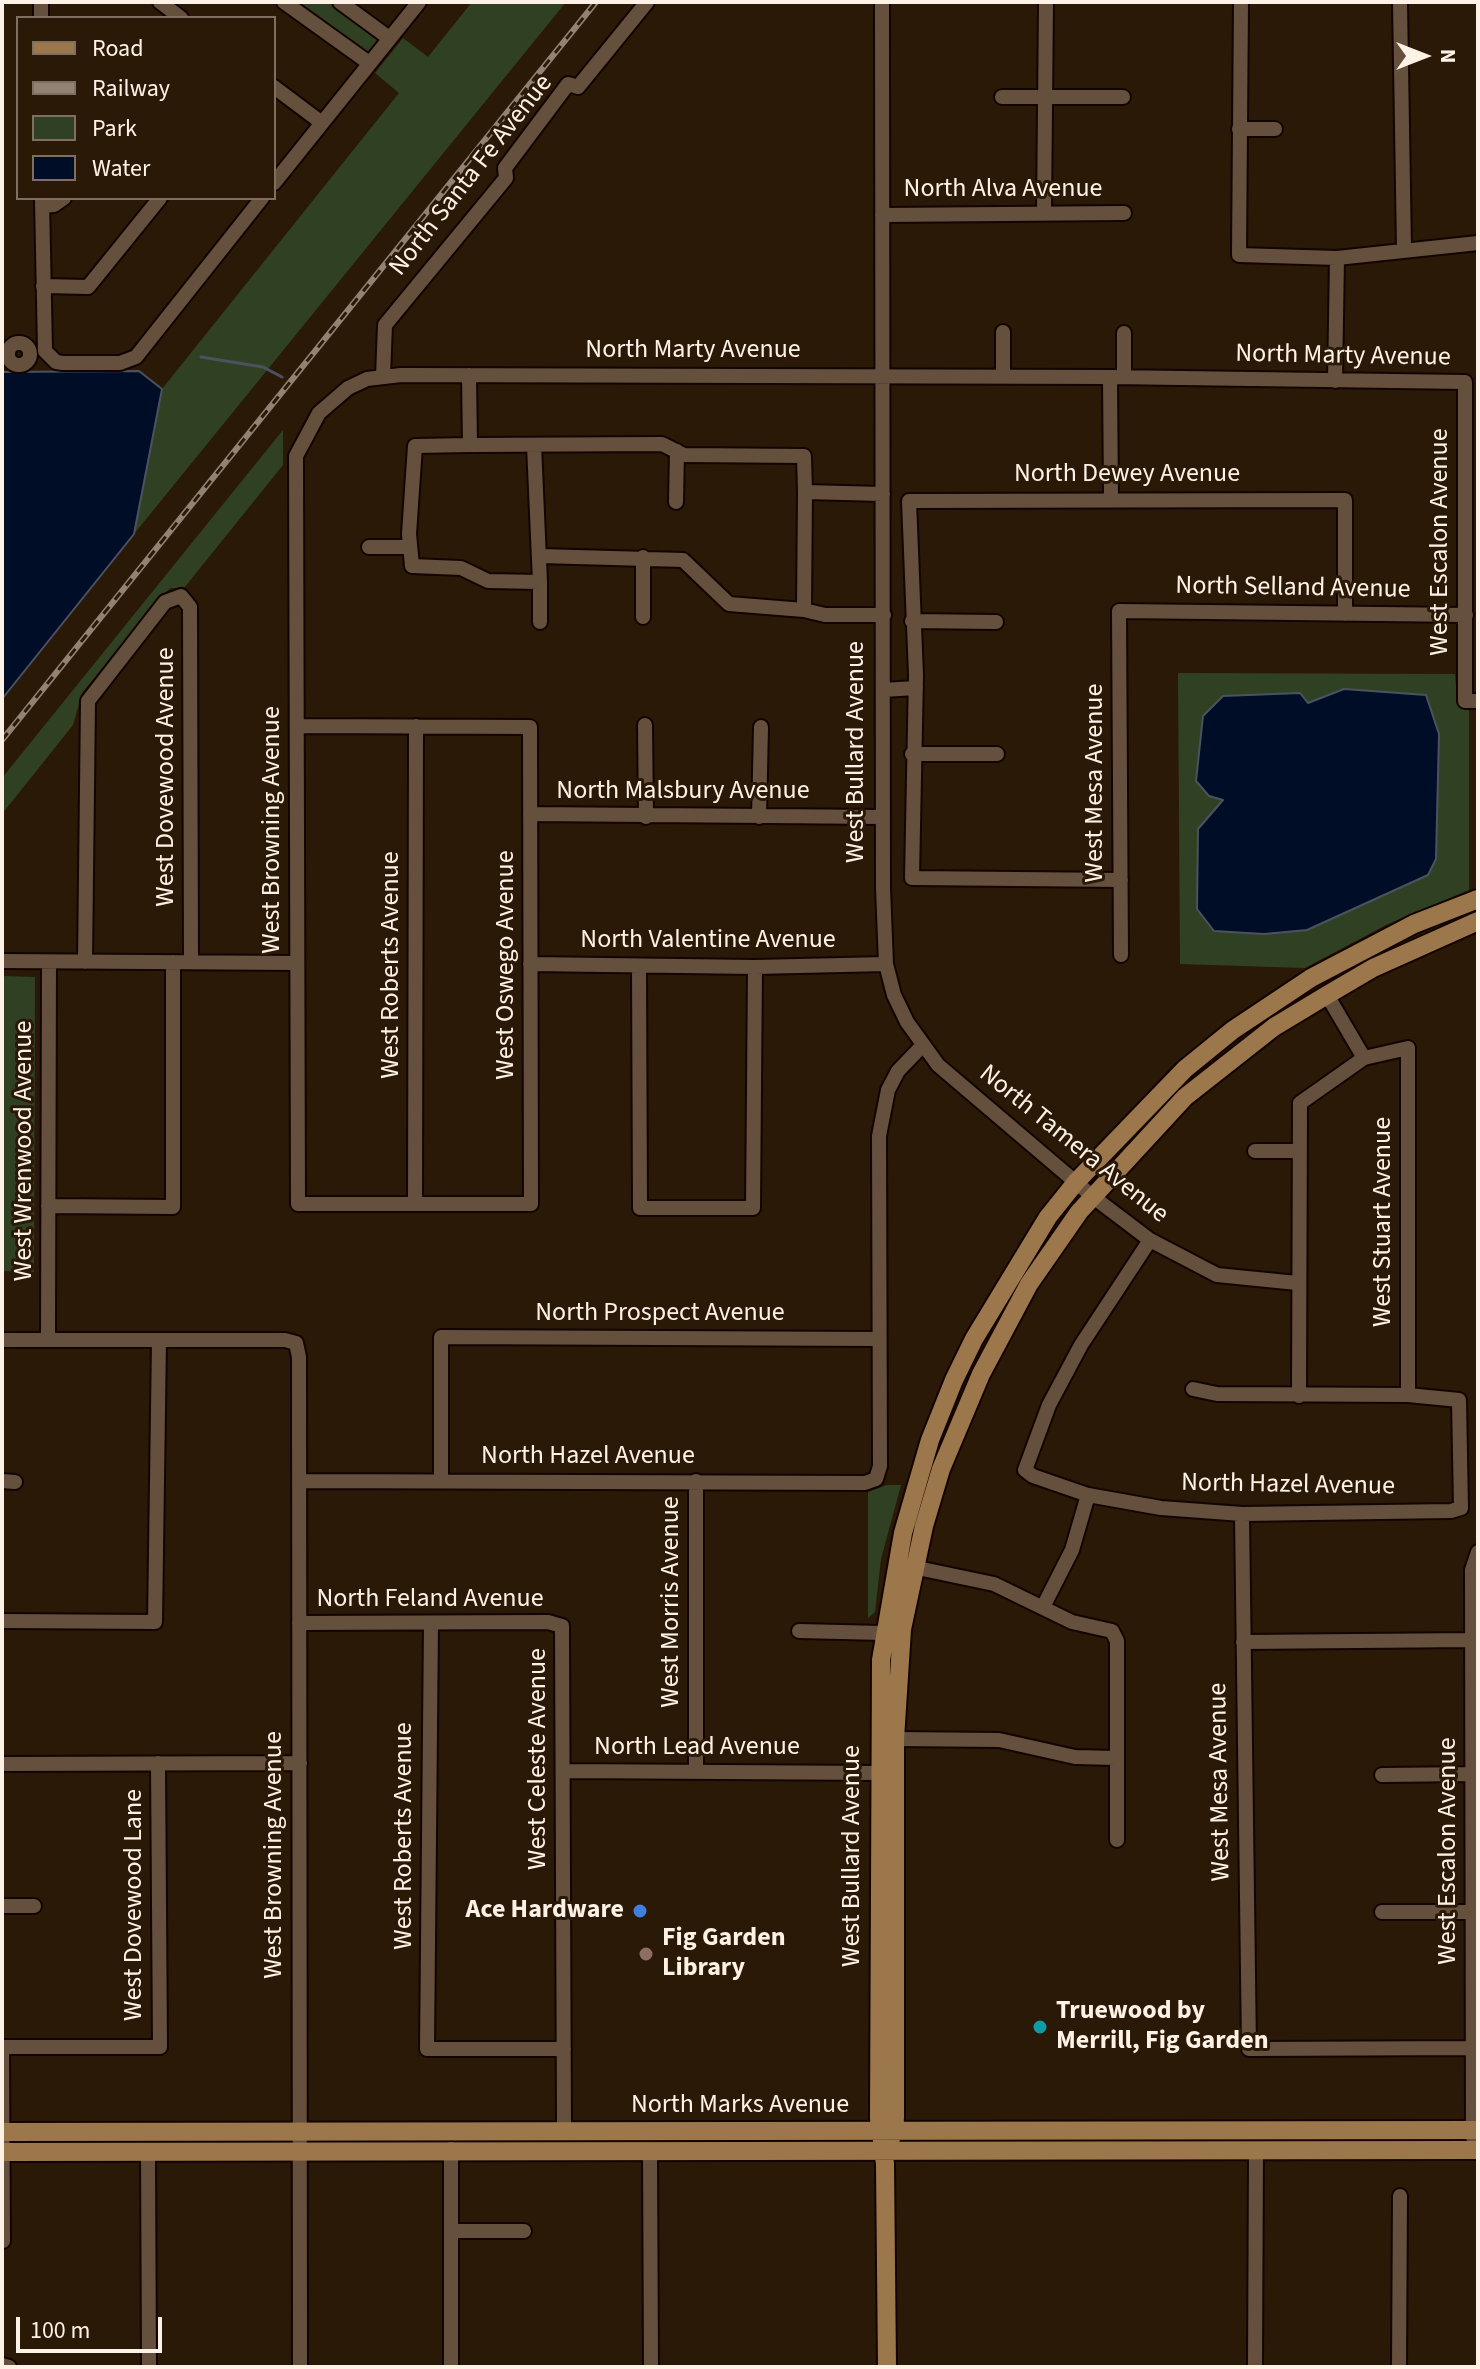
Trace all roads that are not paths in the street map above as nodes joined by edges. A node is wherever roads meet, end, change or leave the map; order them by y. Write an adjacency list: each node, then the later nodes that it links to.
1 (160, 2): 10 (street)
2 (284, 2): 12 (street)
3 (340, 2): 11 (street)
4 (419, 2): 11 (street)
5 (647, 2): 40 (street, North Santa Fe Avenue)
6 (882, 2): 27 (street, West Bullard Avenue)
7 (1046, 2): 15 (street)
8 (1241, 2): 18 (street)
9 (1400, 2): 29 (street)
10 (178, 16)
11 (389, 38): 12 (street)
12 (369, 63): 17 (street)
13 (276, 88): 17 (street)
14 (1002, 97): 15 (street)
15 (1045, 97): 16 (street); 25 (street)
16 (1123, 97)
17 (322, 123): 20 (street)
18 (1239, 129): 19 (street); 30 (street)
19 (1275, 129)
20 (276, 180)
21 (61, 200): 24 (street)
22 (158, 200): 31 (street)
23 (260, 200): 36 (street)
24 (42, 202): 31 (street)
25 (1044, 212): 26 (street, North Alva Avenue); 27 (street, North Alva Avenue)
26 (1124, 213)
27 (882, 215): 41 (street, West Bullard Avenue)
28 (1478, 243): 29 (street)
29 (1404, 250): 30 (street)
30 (1337, 258): 44 (street)
31 (43, 286): 34 (street)
32 (1003, 332): 42 (street)
33 (1124, 333): 43 (street)
34 (43, 336): 35 (street); 36 (street)
35 (20, 343): 37 (street); 38 (street)
36 (45, 351): 38 (street)
37 (5, 359): 38 (street)
38 (28, 359)
39 (469, 375): 40 (street, North Marty Avenue); 41 (street, North Marty Avenue); 46 (street)
40 (383, 376): 71 (street, West Browning Avenue)
41 (882, 376): 42 (street, North Marty Avenue); 50 (street, West Bullard Avenue)
42 (1003, 376): 43 (street, North Marty Avenue)
43 (1117, 377): 44 (street, North Marty Avenue); 51 (street)
44 (1335, 381): 45 (street, North Marty Avenue)
45 (1465, 382): 62 (street, West Escalon Avenue)
46 (470, 445): 47 (street); 54 (street)
47 (534, 445): 48 (street); 55 (street)
48 (677, 451): 49 (street); 52 (street)
49 (805, 492): 50 (street); 58 (street)
50 (883, 494): 61 (street, West Bullard Avenue)
51 (1111, 498): 60 (street, North Dewey Avenue); 64 (street, North Dewey Avenue)
52 (676, 502)
53 (369, 547): 54 (street)
54 (410, 547): 57 (street)
55 (540, 556): 56 (street); 57 (street)
56 (643, 557): 58 (street); 63 (street)
57 (540, 582): 65 (street)
58 (804, 610): 61 (street)
59 (1119, 611): 60 (street, North Selland Avenue); 80 (street, West Mesa Avenue)
60 (1345, 614): 62 (street, North Selland Avenue)
61 (884, 615): 68 (street, West Bullard Avenue)
62 (1466, 615): 69 (street, West Escalon Avenue)
63 (643, 617)
64 (912, 621): 66 (street); 67 (street)
65 (540, 622)
66 (996, 622)
67 (916, 688): 68 (street); 74 (street)
68 (883, 690): 79 (street, West Bullard Avenue)
69 (1472, 701)
70 (645, 725): 77 (street)
71 (297, 726): 72 (street); 89 (street, West Browning Avenue)
72 (416, 726): 76 (street, West Oswego Avenue); 101 (street, West Roberts Avenue)
73 (761, 727): 78 (street)
74 (912, 754): 75 (street); 80 (street)
75 (997, 754)
76 (530, 814): 77 (street, North Malsbury Avenue); 90 (street, West Oswego Avenue)
77 (646, 817): 78 (street, North Malsbury Avenue)
78 (759, 817): 79 (street, North Malsbury Avenue)
79 (883, 817): 91 (street, West Bullard Avenue)
80 (1121, 880): 83 (street, West Mesa Avenue)
81 (1478, 899): 99 (main road)
82 (1478, 921): 94 (main road)
83 (1121, 955)
84 (2, 961): 85 (street)
85 (49, 962): 86 (street); 102 (street, West Wrenwood Avenue)
86 (85, 962): 87 (street); 88 (street, West Dovewood Avenue)
87 (173, 962): 88 (street); 102 (street)
88 (191, 962): 89 (street)
89 (297, 963): 101 (street, West Browning Avenue)
90 (530, 964): 92 (street, North Valentine Avenue); 101 (street, West Oswego Avenue)
91 (886, 964): 93 (street, North Valentine Avenue); 95 (street, West Bullard Avenue)
92 (639, 966): 93 (street, North Valentine Avenue); 93 (street)
93 (755, 967)
94 (1327, 995): 96 (street); 100 (main road)
95 (922, 1046): 99 (street, North Tamera Avenue); 105 (street)
96 (1364, 1058): 98 (street); 110 (street, West Stuart Avenue)
97 (1255, 1151): 98 (street)
98 (1297, 1151): 104 (street)
99 (1076, 1182): 100 (street, North Tamera Avenue); 118 (main road)
100 (1092, 1196): 103 (street, North Tamera Avenue); 118 (main road)
101 (415, 1204)
102 (48, 1206): 107 (street, West Wrenwood Avenue)
103 (1150, 1240): 104 (street, North Tamera Avenue); 115 (street, North Hazel Avenue)
104 (1297, 1283): 111 (street)
105 (879, 1339): 113 (street, North Prospect Avenue); 114 (street, North Hazel Avenue)
106 (2, 1340): 107 (street)
107 (48, 1340): 108 (street)
108 (159, 1340): 112 (street, West Browning Avenue); 120 (street)
109 (1193, 1389): 111 (street)
110 (1408, 1395): 111 (street); 116 (street, North Hazel Avenue)
111 (1299, 1396)
112 (299, 1481): 113 (street, North Hazel Avenue); 121 (street, West Browning Avenue)
113 (441, 1481): 114 (street, North Hazel Avenue)
114 (696, 1481): 135 (street, West Morris Avenue)
115 (1088, 1495): 116 (street, North Hazel Avenue); 119 (street)
116 (1242, 1514): 127 (street, West Mesa Avenue)
117 (1478, 1552): 126 (street, West Escalon Avenue)
118 (905, 1565): 119 (street); 125 (main road, West Bullard Avenue); 128 (main road, West Bullard Avenue)
119 (1043, 1607): 130 (street)
120 (2, 1621)
121 (299, 1623): 122 (street, North Feland Avenue); 132 (street, West Browning Avenue)
122 (431, 1623): 123 (street, North Feland Avenue); 148 (street, West Roberts Avenue)
123 (562, 1626): 134 (street, West Celeste Avenue)
124 (799, 1631): 125 (street)
125 (883, 1633): 128 (main road); 136 (main road, West Bullard Avenue)
126 (1473, 1640): 127 (street); 137 (street, West Escalon Avenue)
127 (1243, 1642): 147 (street, West Mesa Avenue)
128 (898, 1674): 129 (main road, West Bullard Avenue)
129 (895, 1739): 130 (street); 145 (main road, West Bullard Avenue)
130 (1116, 1758): 139 (street)
131 (158, 1763): 132 (street); 133 (street); 146 (street, West Dovewood Lane)
132 (300, 1763): 156 (street, West Browning Avenue)
133 (2, 1764)
134 (564, 1771): 135 (street, North Lead Avenue); 148 (street, West Celeste Avenue)
135 (696, 1771): 136 (street, North Lead Avenue)
136 (879, 1773): 144 (main road, West Bullard Avenue)
137 (1473, 1774): 138 (street); 143 (street, West Escalon Avenue)
138 (1382, 1775)
139 (1117, 1840)
140 (2, 1906): 141 (street)
141 (34, 1906)
142 (1382, 1912): 143 (street)
143 (1473, 1912): 147 (street, West Escalon Avenue)
144 (882, 1939): 145 (main road); 155 (main road, West Bullard Avenue)
145 (895, 1961): 155 (main road, West Bullard Avenue)
146 (2, 2047): 152 (street)
147 (1474, 2048): 149 (street, West Escalon Avenue)
148 (564, 2049): 150 (street, West Celeste Avenue)
149 (1476, 2130): 154 (main road, North Marks Avenue); 161 (street, West Escalon Avenue)
150 (564, 2131): 153 (main road, North Marks Avenue); 156 (main road, North Marks Avenue); 158 (main road)
151 (1131, 2131): 154 (main road, North Marks Avenue); 155 (main road, North Marks Avenue); 160 (main road)
152 (2, 2132): 156 (main road, North Marks Avenue); 164 (street)
153 (680, 2132): 155 (main road, North Marks Avenue); 159 (main road)
154 (1359, 2132): 163 (main road)
155 (886, 2138): 159 (main road, North Marks Avenue); 160 (main road, North Marks Avenue); 173 (main road, West Bullard Avenue)
156 (300, 2141): 157 (main road, North Marks Avenue); 162 (main road, North Marks Avenue); 170 (street, West Browning Avenue)
157 (451, 2149): 158 (main road, North Marks Avenue); 166 (street)
158 (498, 2149): 159 (main road, North Marks Avenue)
159 (642, 2150): 172 (street)
160 (1035, 2150): 163 (main road, North Marks Avenue)
161 (1476, 2150): 163 (main road, North Marks Avenue)
162 (148, 2151): 164 (main road, North Marks Avenue); 169 (street)
163 (1256, 2151): 174 (street)
164 (2, 2152): 168 (street)
165 (1400, 2196): 175 (street)
166 (452, 2231): 167 (street); 171 (street)
167 (524, 2231)
168 (3, 2241)
169 (149, 2367)
170 (300, 2367)
171 (451, 2367)
172 (651, 2367)
173 (887, 2367)
174 (1255, 2367)
175 (1399, 2367)

